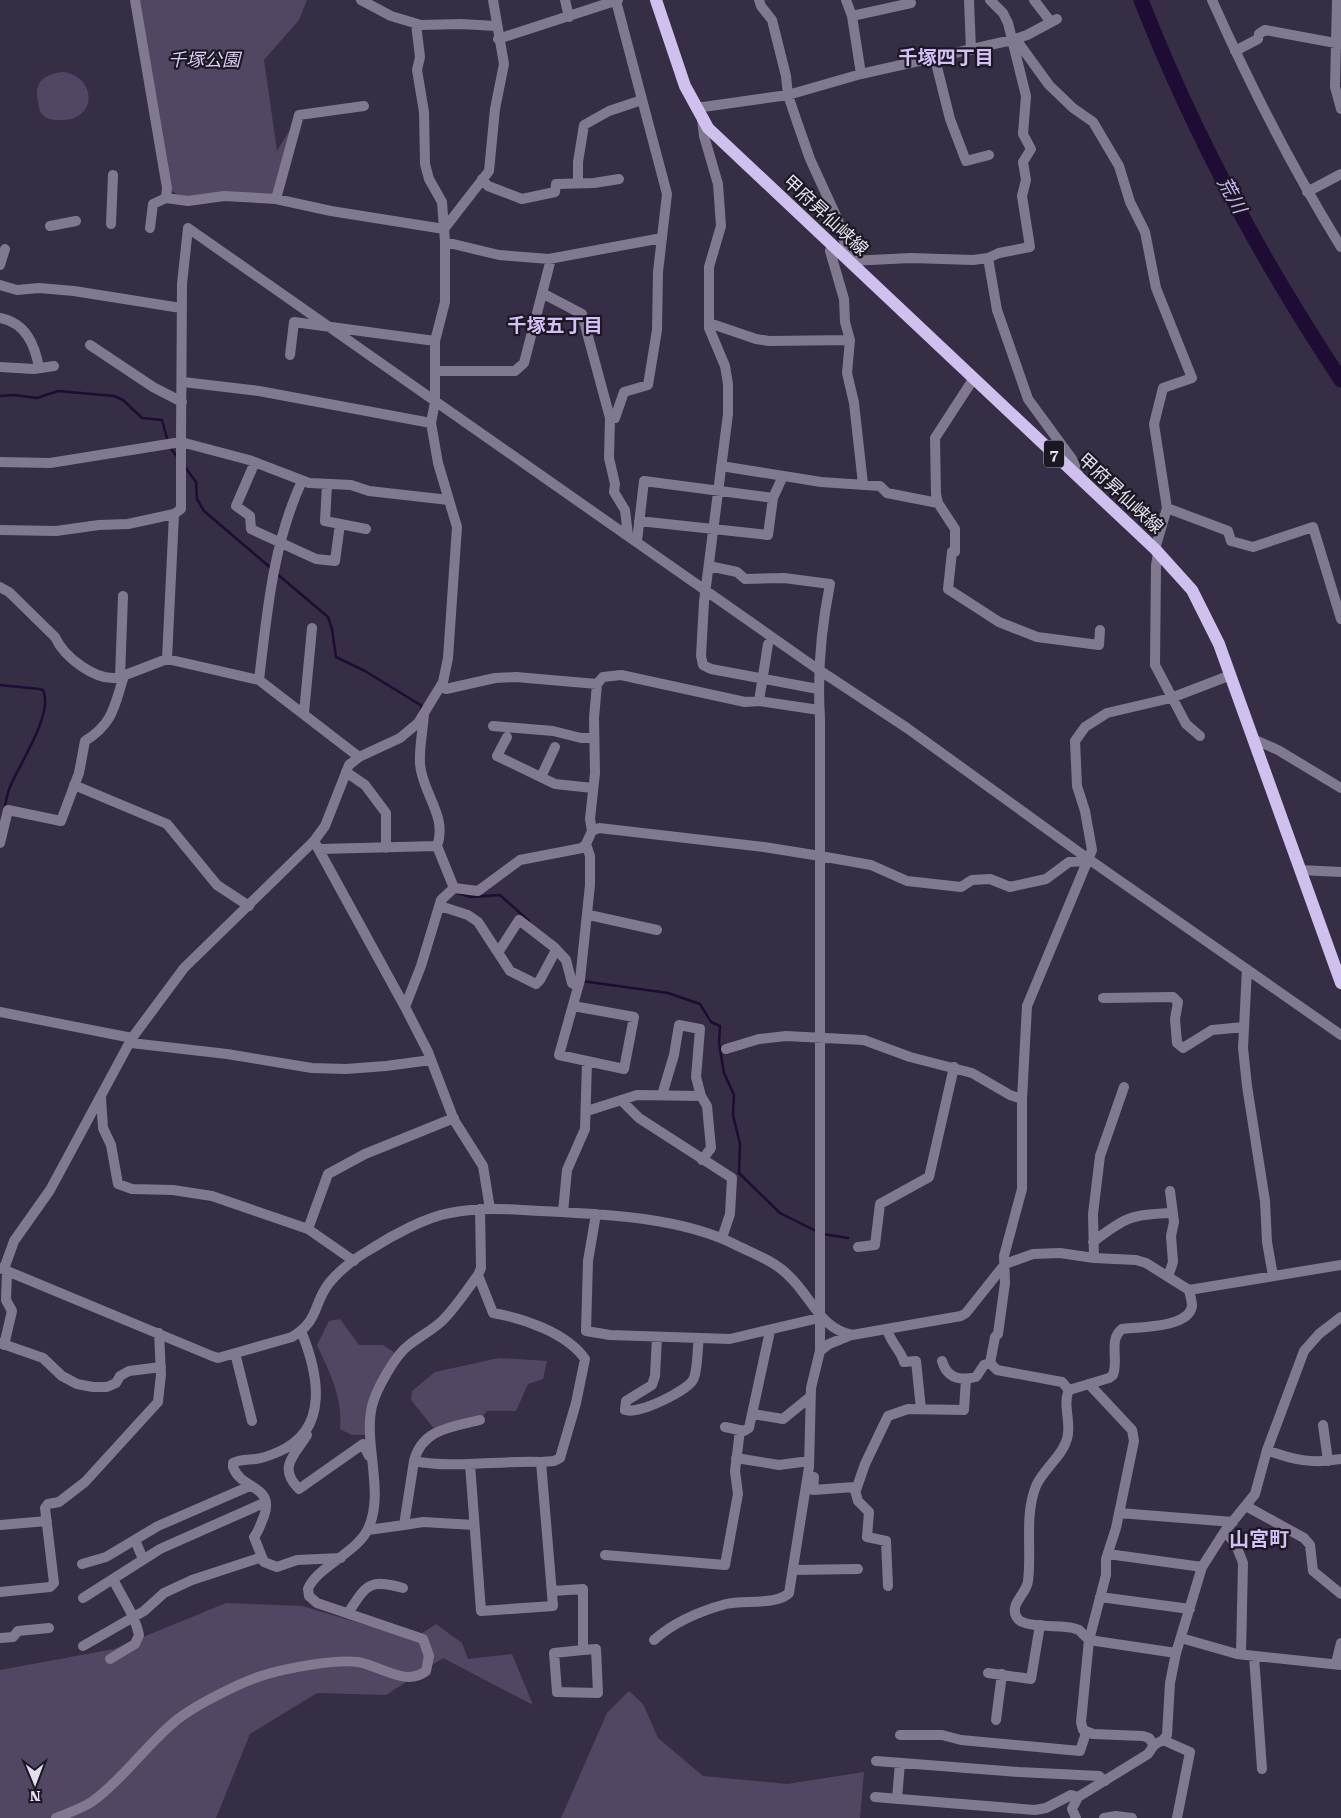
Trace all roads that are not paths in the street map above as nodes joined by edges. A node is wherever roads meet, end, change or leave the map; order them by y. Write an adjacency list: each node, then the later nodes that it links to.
1 (135, 0): 40 (street)
2 (361, 0): 18 (street)
3 (493, 0): 19 (street)
4 (565, 0): 17 (street)
5 (617, 0): 17 (street); 29 (street)
6 (656, 0): 32 (main road, 甲府昇仙峡線 / 7)
7 (771, 0): 15 (street)
8 (846, 0): 16 (street)
9 (910, 0): 16 (street)
10 (969, 0): 23 (street)
11 (990, 0): 21 (street)
12 (1034, 0): 21 (street)
13 (1212, 0): 24 (street)
14 (1337, 0): 22 (street)
15 (760, 2): 28 (street)
16 (852, 16): 26 (street)
17 (569, 17): 20 (street)
18 (416, 24): 19 (street); 46 (street)
19 (496, 26): 20 (street)
20 (498, 39): 36 (street)
21 (1012, 40): 23 (street); 52 (street); 89 (street)
22 (1338, 44): 24 (street); 27 (street)
23 (971, 50): 25 (street)
24 (1235, 51): 39 (street)
25 (935, 59): 26 (street); 33 (street)
26 (861, 74): 28 (street)
27 (1338, 90): 31 (street)
28 (788, 95): 32 (street); 54 (street)
29 (642, 100): 38 (street); 47 (street)
30 (364, 106): 41 (street)
31 (1341, 109)
32 (699, 113): 49 (main road, 甲府昇仙峡線 / 7); 60 (street)
33 (988, 156)
34 (1341, 174): 39 (street)
35 (113, 175): 43 (street)
36 (482, 179): 38 (street); 46 (street)
37 (619, 179): 38 (street)
38 (578, 183)
39 (1307, 192): 50 (street)
40 (166, 198): 41 (street); 45 (street)
41 (276, 198): 46 (street)
42 (76, 220): 44 (street)
43 (111, 224)
44 (50, 226)
45 (150, 228)
46 (444, 229): 48 (street)
47 (662, 238): 53 (street); 74 (street)
48 (446, 242): 53 (street); 63 (street)
49 (833, 246): 54 (main road, 甲府昇仙峡線 / 7); 62 (street)
50 (1341, 246)
51 (5, 249): 55 (street)
52 (988, 258): 54 (street); 81 (street)
53 (552, 259): 57 (street)
54 (850, 261): 70 (main road, 甲府昇仙峡線 / 7)
55 (0, 265)
56 (0, 285): 58 (street)
57 (542, 293): 69 (street); 74 (street)
58 (181, 308): 61 (street); 71 (street)
59 (0, 318): 68 (street)
60 (709, 323): 62 (street); 79 (street)
61 (326, 326): 63 (street); 65 (street); 73 (street)
62 (850, 340): 83 (street)
63 (436, 341): 69 (street)
64 (90, 345): 72 (street)
65 (290, 355)
66 (54, 366): 68 (street)
67 (0, 367): 68 (street)
68 (40, 368)
69 (436, 372): 73 (street)
70 (974, 378): 81 (main road, 甲府昇仙峡線 / 7); 88 (street)
71 (183, 382): 72 (street); 75 (street)
72 (182, 402): 76 (street)
73 (435, 402): 75 (street); 96 (street)
74 (610, 418): 96 (street)
75 (431, 423): 87 (street)
76 (181, 442): 77 (street); 78 (street); 90 (street)
77 (0, 462)
78 (255, 462): 82 (street); 97 (street)
79 (721, 466): 80 (street); 85 (street)
80 (783, 476): 83 (street); 86 (street)
81 (1079, 477): 98 (main road, 甲府昇仙峡線 / 7)
82 (302, 481): 84 (street); 97 (street)
83 (863, 484): 88 (street)
84 (327, 485): 87 (street); 92 (street)
85 (718, 490): 86 (street); 91 (street); 93 (street)
86 (773, 498): 93 (street)
87 (449, 500): 114 (street)
88 (938, 503): 105 (street)
89 (1166, 508): 98 (street); 103 (street)
90 (174, 514): 95 (street); 107 (street)
91 (639, 521): 93 (street); 96 (street)
92 (340, 524): 94 (street); 97 (street)
93 (713, 528): 99 (street)
94 (366, 529)
95 (0, 530)
96 (633, 538): 101 (street)
97 (280, 543): 112 (street)
98 (1156, 550): 109 (main road, 甲府昇仙峡線 / 7); 116 (street)
99 (709, 566): 101 (street); 108 (street)
100 (0, 587): 110 (street)
101 (706, 590): 108 (street); 111 (street)
102 (123, 596): 110 (street)
103 (1341, 619)
104 (312, 628): 120 (street)
105 (1100, 630)
106 (768, 644): 111 (street)
107 (167, 659): 110 (street); 112 (street)
108 (819, 670): 115 (street); 140 (street)
109 (1231, 675): 116 (street); 125 (main road, 甲府昇仙峡線 / 7)
110 (122, 676): 130 (street)
111 (762, 679): 115 (street); 117 (street)
112 (259, 680): 120 (street)
113 (597, 684): 114 (street); 117 (street); 124 (street)
114 (440, 687): 119 (street)
115 (818, 690): 118 (street)
116 (1171, 698): 122 (street); 140 (street)
117 (759, 701): 118 (street)
118 (819, 710): 139 (street)
119 (424, 712): 127 (street); 137 (street)
120 (304, 713): 127 (street)
121 (493, 726): 124 (street)
122 (1200, 736)
123 (507, 738): 129 (street)
124 (594, 738): 131 (street)
125 (1253, 739): 132 (street); 141 (main road, 甲府昇仙峡線 / 7)
126 (555, 747): 129 (street)
127 (359, 756): 128 (street)
128 (346, 772): 136 (street); 138 (street)
129 (540, 777): 131 (street)
130 (74, 786): 134 (street); 144 (street)
131 (593, 788): 133 (street)
132 (1341, 788)
133 (592, 831): 135 (street); 139 (street)
134 (0, 843)
135 (586, 844): 143 (street); 146 (street)
136 (317, 845): 138 (street); 144 (street); 155 (street)
137 (437, 846): 138 (street); 143 (street)
138 (386, 848)
139 (820, 856): 140 (street); 159 (street)
140 (1087, 860): 150 (street); 169 (street)
141 (1300, 870): 142 (street); 151 (main road, 甲府昇仙峡線 / 7)
142 (1341, 872)
143 (454, 888): 145 (street)
144 (249, 906): 160 (street)
145 (440, 906): 149 (street); 155 (street)
146 (589, 915): 147 (street); 152 (street)
147 (657, 930)
148 (556, 950): 149 (street); 149 (street); 152 (street)
149 (499, 951)
150 (1247, 969): 157 (street); 158 (street)
151 (1341, 983)
152 (578, 987): 154 (street)
153 (1103, 998): 157 (street)
154 (573, 1006): 163 (street); 163 (street)
155 (405, 1007): 162 (street)
156 (0, 1012): 160 (street)
157 (1244, 1027): 189 (street)
158 (1341, 1035)
159 (821, 1039): 161 (street); 164 (street); 192 (street)
160 (131, 1041): 162 (street); 168 (street)
161 (726, 1049)
162 (431, 1060): 172 (street)
163 (587, 1062): 171 (street)
164 (954, 1067): 169 (street); 182 (street)
165 (1124, 1087): 181 (street)
166 (662, 1095): 167 (street); 167 (street); 170 (street)
167 (701, 1096): 173 (street)
168 (100, 1098): 179 (street); 187 (street)
169 (1022, 1099): 185 (street)
170 (621, 1100): 171 (street); 173 (street)
171 (587, 1111): 176 (street)
172 (454, 1118): 175 (street); 179 (street)
173 (702, 1160): 180 (street)
174 (1170, 1191): 177 (street)
175 (485, 1209): 176 (street); 184 (street); 188 (street)
176 (563, 1212): 178 (street)
177 (1172, 1213): 181 (street); 190 (street)
178 (596, 1214): 180 (street); 199 (street)
179 (308, 1229): 184 (street)
180 (722, 1238): 192 (street)
181 (1094, 1242): 183 (street)
182 (858, 1247)
183 (1094, 1258): 185 (street); 190 (street)
184 (354, 1261): 195 (street)
185 (1005, 1264): 194 (street); 205 (street)
186 (1341, 1266): 189 (street)
187 (4, 1269): 197 (street); 201 (street)
188 (478, 1275): 224 (street); 225 (street)
189 (1273, 1276): 191 (street)
190 (1168, 1277): 191 (street)
191 (1189, 1290): 208 (street)
192 (820, 1315): 196 (street); 198 (street); 202 (street)
193 (1341, 1317): 219 (street)
194 (887, 1329): 198 (street); 211 (street)
195 (301, 1331): 203 (street); 212 (street)
196 (770, 1331): 200 (street); 213 (street)
197 (159, 1333): 203 (street); 206 (street)
198 (852, 1335): 202 (street)
199 (657, 1337): 200 (street); 200 (street)
200 (699, 1338)
201 (2, 1344): 206 (street)
202 (820, 1351): 210 (street)
203 (235, 1353): 215 (street)
204 (942, 1360): 207 (street)
205 (990, 1363): 207 (street); 209 (street)
206 (161, 1368): 233 (street)
207 (966, 1379): 211 (street)
208 (1089, 1384): 209 (street); 232 (street)
209 (1070, 1390): 261 (street)
210 (810, 1397): 213 (street); 227 (street)
211 (921, 1410): 229 (street)
212 (315, 1414): 224 (street); 228 (street)
213 (753, 1414): 218 (street)
214 (480, 1420): 222 (street)
215 (252, 1421)
216 (1323, 1425): 223 (street)
217 (725, 1427): 218 (street)
218 (740, 1430): 220 (street)
219 (1267, 1450): 223 (street); 231 (street)
220 (736, 1458): 227 (street); 242 (street)
221 (1341, 1459): 223 (street)
222 (414, 1461): 226 (street); 235 (street)
223 (1328, 1461)
224 (373, 1462): 238 (street)
225 (541, 1462): 226 (street); 253 (street)
226 (470, 1464): 236 (street)
227 (809, 1466): 229 (street); 249 (street)
228 (250, 1486): 230 (street); 240 (street)
229 (856, 1490): 251 (street)
230 (266, 1502): 243 (street); 245 (street)
231 (1246, 1506): 234 (street); 255 (street)
232 (1120, 1512): 234 (street); 241 (street)
233 (47, 1521): 237 (street); 254 (street)
234 (1233, 1522): 239 (street)
235 (404, 1525): 236 (street); 238 (street)
236 (474, 1525): 253 (street)
237 (0, 1526)
238 (368, 1530): 244 (street)
239 (1225, 1531): 247 (street); 271 (street)
240 (135, 1540): 245 (street); 246 (street)
241 (1108, 1554): 247 (street); 256 (street)
242 (605, 1555)
243 (262, 1557): 244 (street); 260 (street)
244 (341, 1558): 259 (street)
245 (143, 1559): 250 (street)
246 (82, 1564)
247 (1202, 1568): 258 (street)
248 (858, 1569): 249 (street)
249 (793, 1570): 265 (street)
250 (113, 1579): 257 (street); 260 (street)
251 (888, 1586)
252 (403, 1588): 259 (street)
253 (552, 1591): 269 (street)
254 (0, 1592)
255 (1341, 1594)
256 (1100, 1597): 258 (street); 266 (street)
257 (83, 1598)
258 (1190, 1609): 264 (street)
259 (348, 1613): 288 (street)
260 (134, 1616): 268 (street); 273 (street)
261 (1040, 1624): 266 (street); 276 (street)
262 (49, 1628): 263 (street)
263 (0, 1638)
264 (1181, 1638): 270 (street); 271 (street)
265 (654, 1640)
266 (1089, 1640): 270 (street); 278 (street)
267 (1341, 1643): 274 (street)
268 (84, 1646)
269 (583, 1650): 269 (street)
270 (1176, 1653): 280 (street)
271 (1240, 1654): 272 (street)
272 (1254, 1656): 274 (street); 283 (street)
273 (110, 1659)
274 (1338, 1664)
275 (988, 1673): 276 (street)
276 (1002, 1674): 277 (street)
277 (996, 1720)
278 (1086, 1733): 279 (street); 280 (street)
279 (900, 1735)
280 (1159, 1743): 284 (street); 292 (street)
281 (876, 1761): 282 (street)
282 (900, 1763): 284 (street); 287 (street)
283 (1262, 1769)
284 (1105, 1781): 286 (street)
285 (875, 1797): 287 (street)
286 (1078, 1797): 287 (street); 289 (street)
287 (897, 1799)
288 (56, 1818)
289 (1076, 1818)
290 (1104, 1818): 291 (street)
291 (1132, 1818)
292 (1177, 1818)

